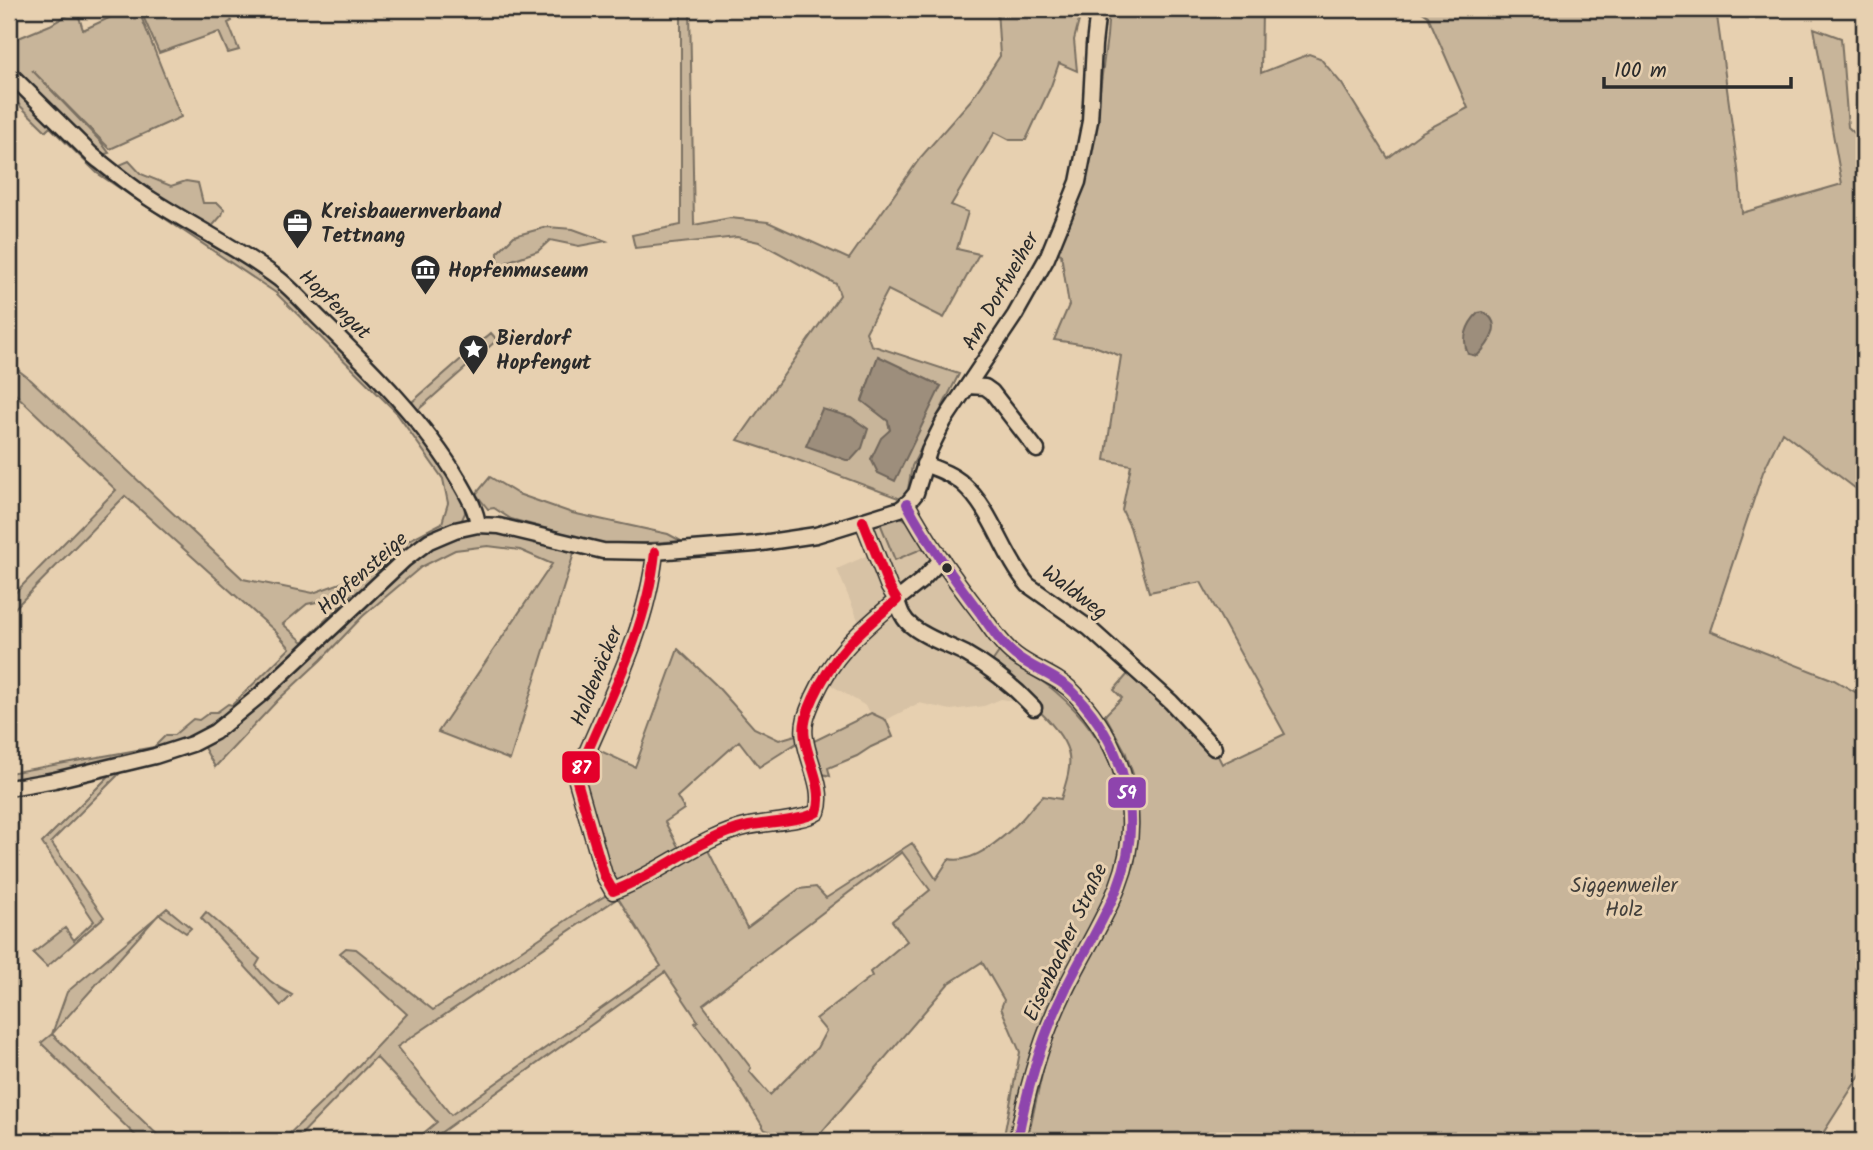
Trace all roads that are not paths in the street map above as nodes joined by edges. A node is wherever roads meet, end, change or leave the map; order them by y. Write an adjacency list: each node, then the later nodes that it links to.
1 (1098, 9): 3 (street, Am Dorfweiher)
2 (9, 73): 8 (street, Hopfengut)
3 (968, 386): 4 (street); 5 (street, Am Dorfweiher)
4 (1037, 450)
5 (924, 464): 6 (street, Am Dorfweiher); 13 (street, Waldweg)
6 (908, 504): 7 (street, Hopfensteige); 10 (street, Eisenbacher Straße)
7 (863, 521): 9 (street, Hopfensteige); 11 (street)
8 (478, 525): 9 (street, Hopfensteige); 14 (street, Hopfensteige)
9 (654, 552): 11 (street, Haldenäcker)
10 (942, 559): 11 (street); 15 (street, Eisenbacher Straße)
11 (897, 600): 12 (street)
12 (1034, 708)
13 (1214, 748)
14 (9, 788)
15 (1017, 1141)

